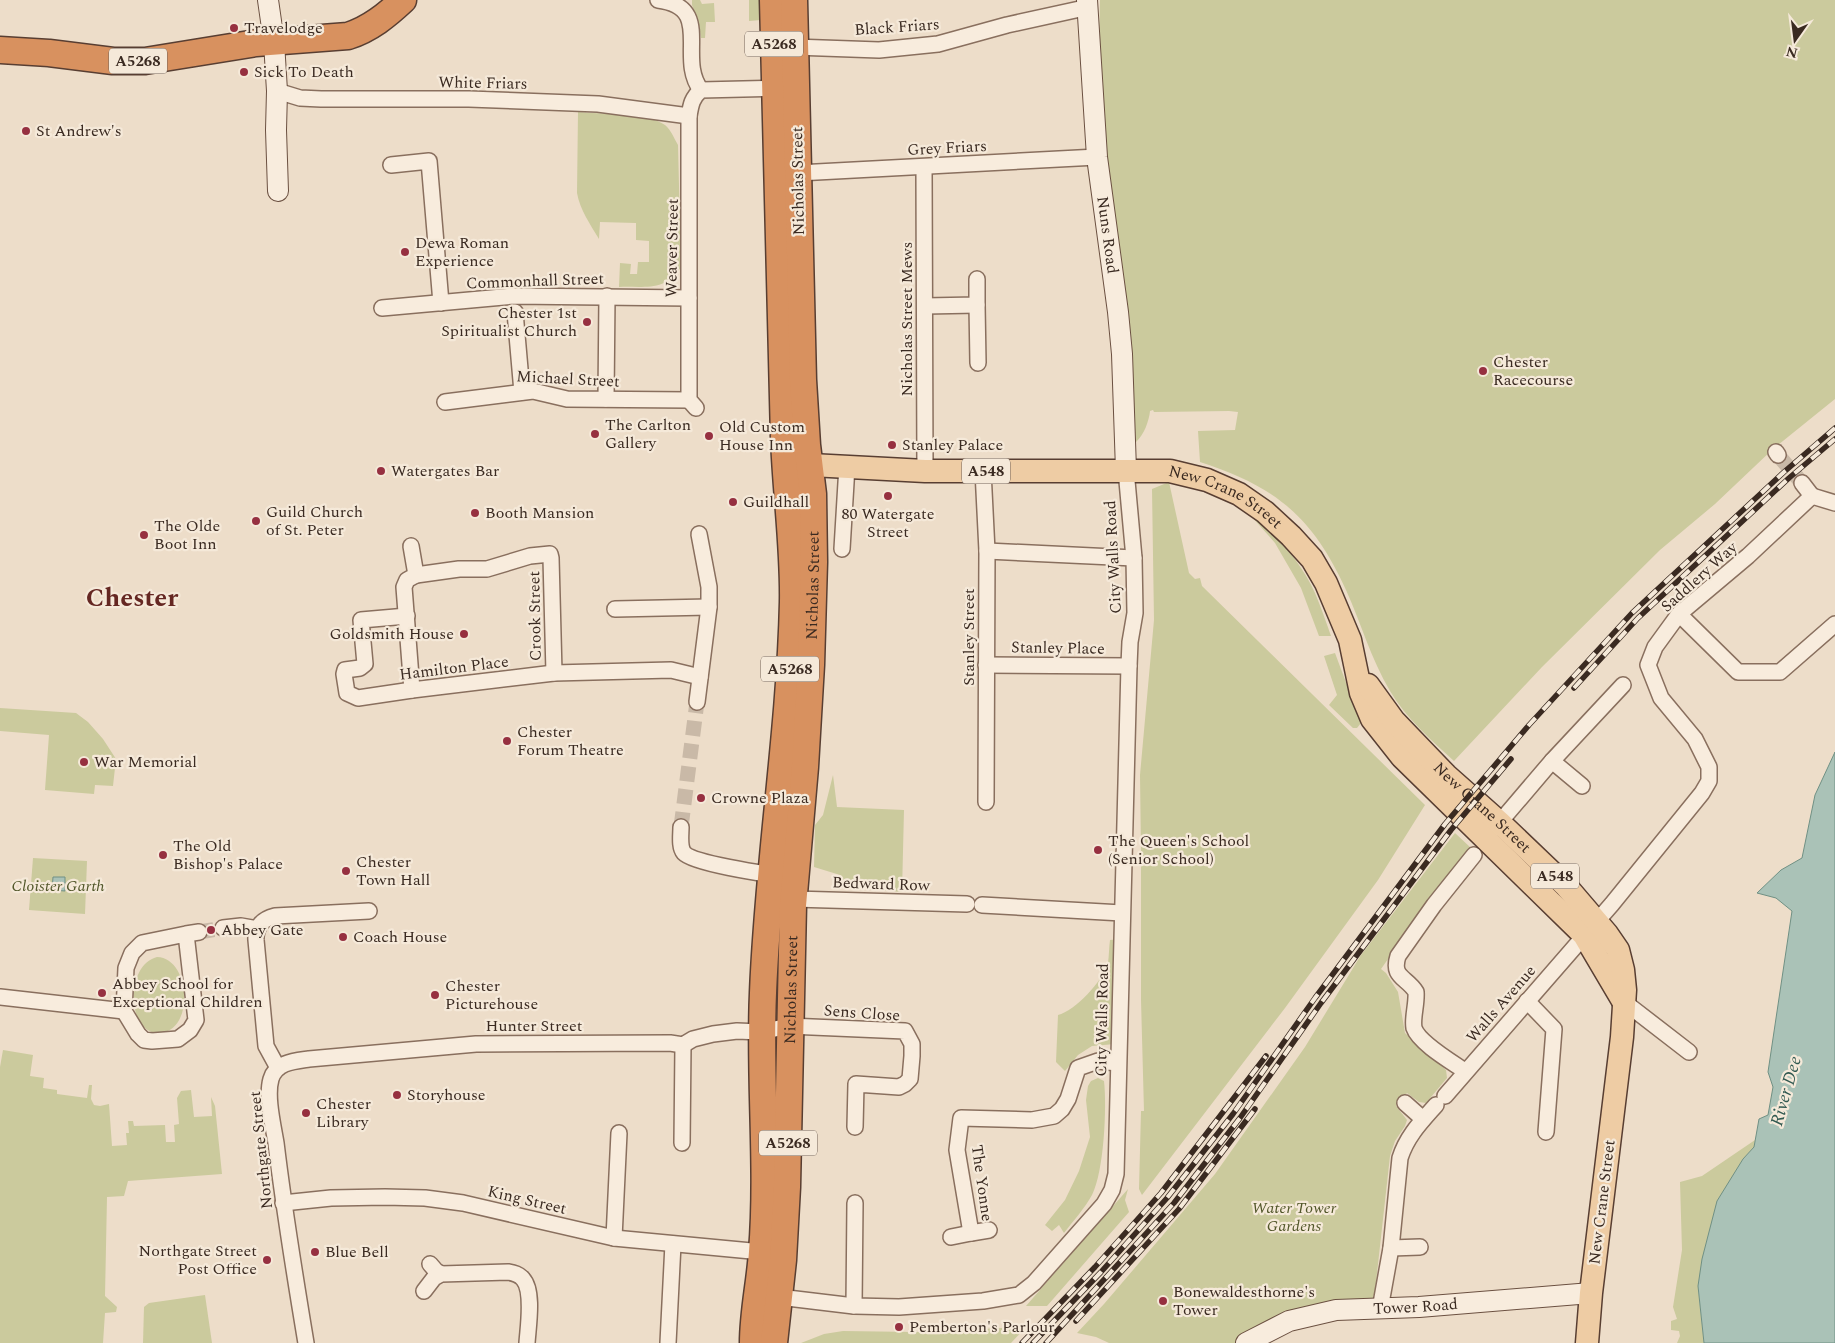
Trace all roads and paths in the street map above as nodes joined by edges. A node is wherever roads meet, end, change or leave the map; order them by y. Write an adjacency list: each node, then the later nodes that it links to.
1 (268, 0): 7 (street)
2 (403, 0): 7 (highway, A5268)
3 (658, 0): 11 (street)
4 (773, 0): 10 (highway, Nicholas Street / A5268)
5 (794, 0): 8 (highway, Nicholas Street / A5268)
6 (1088, 4): 8 (street, Black Friars); 14 (street, Nuns Road)
7 (274, 42): 9 (highway, A5268); 12 (street)
8 (794, 47): 10 (highway, Nicholas Street / A5268)
9 (0, 50)
10 (786, 88): 11 (street); 17 (highway, Nicholas Street / A5268); 32 (highway, Nicholas Street / A5268)
11 (701, 90): 13 (street, Weaver Street)
12 (277, 91): 13 (street, White Friars); 18 (street)
13 (689, 116): 21 (street, Weaver Street)
14 (1097, 157): 16 (street, Grey Friars); 34 (street, Nuns Road)
15 (391, 165): 22 (street)
16 (924, 167): 17 (street, Grey Friars); 24 (street, Nicholas Street Mews)
17 (798, 173): 32 (highway, Nicholas Street / A5268)
18 (278, 191)
19 (977, 279): 23 (street)
20 (607, 296): 21 (street, Commonhall Street); 22 (street, Commonhall Street); 29 (street)
21 (689, 298): 31 (street, Weaver Street)
22 (441, 303): 25 (street, Commonhall Street)
23 (977, 305): 24 (street); 27 (street)
24 (925, 306): 36 (street, Nicholas Street Mews)
25 (382, 308)
26 (515, 312): 28 (street)
27 (978, 363)
28 (522, 392): 29 (street, Michael Street); 30 (street, Michael Street)
29 (606, 400): 31 (street, Michael Street)
30 (445, 402)
31 (692, 404)
32 (798, 464): 33 (main road, A548); 38 (highway, Nicholas Street / A5268); 64 (highway, Nicholas Street / A5268)
33 (847, 466): 36 (main road, A548); 38 (main road); 43 (street)
34 (1126, 470): 35 (main road, A548); 45 (street, City Walls Road); 63 (main road, New Crane Street / A548)
35 (983, 471): 36 (main road, A548); 44 (street, Stanley Street)
36 (925, 472)
37 (1802, 484): 39 (street)
38 (813, 494): 64 (highway, Nicholas Street / A5268)
39 (1812, 496): 40 (street); 49 (street, Saddlery Way)
40 (1835, 504)
41 (699, 534): 47 (street)
42 (411, 546): 46 (street)
43 (842, 549)
44 (987, 551): 45 (street); 52 (street, Stanley Street)
45 (1134, 558): 53 (street, City Walls Road)
46 (416, 575): 50 (street); 54 (street, Crook Street)
47 (709, 607): 48 (street); 55 (street)
48 (615, 609)
49 (1679, 614): 51 (street); 69 (street, Saddlery Way)
50 (407, 616): 57 (street); 57 (street, Hamilton Place)
51 (1835, 624)
52 (986, 665): 53 (street, Stanley Place); 61 (street, Stanley Street)
53 (1129, 666): 66 (street, City Walls Road)
54 (554, 673): 55 (street, Hamilton Place); 57 (street, Hamilton Place)
55 (700, 677): 58 (street)
56 (1623, 685): 59 (street)
57 (412, 690)
58 (697, 702)
59 (1552, 761): 60 (street); 63 (street)
60 (1582, 786)
61 (986, 802)
62 (681, 827): 64 (street, Bedward Row)
63 (1486, 839): 69 (main road, New Crane Street / A548); 80 (street)
64 (786, 884): 66 (street, Bedward Row); 74 (highway, Nicholas Street / A5268); 75 (highway, Nicholas Street / A5268)
65 (369, 911): 68 (street)
66 (1122, 913): 78 (street, City Walls Road)
67 (223, 928): 68 (street)
68 (258, 928): 79 (street)
69 (1590, 928): 71 (street, Walls Avenue); 72 (main road, New Crane Street / A548)
70 (0, 997): 73 (street)
71 (1527, 1001): 80 (street, Walls Avenue); 85 (street)
72 (1623, 1001): 77 (street); 98 (main road, New Crane Street)
73 (124, 1011): 73 (street)
74 (789, 1026): 75 (street, Hunter Street); 83 (street, Sens Close); 96 (highway, Nicholas Street / A5268)
75 (761, 1032): 76 (street, Hunter Street); 96 (highway, Nicholas Street / A5268)
76 (677, 1044): 79 (street, Hunter Street); 86 (street)
77 (1689, 1052)
78 (1118, 1063): 90 (street, The Yonne); 100 (street, City Walls Road)
79 (278, 1068): 87 (street, Northgate Street)
80 (1465, 1071): 82 (street, Walls Avenue)
81 (1405, 1103): 82 (street)
82 (1423, 1119): 95 (street, Walls Avenue)
83 (855, 1127)
84 (619, 1132): 92 (street)
85 (1546, 1132)
86 (682, 1143)
87 (283, 1203): 92 (street, King Street); 102 (street, Northgate Street)
88 (855, 1204): 100 (street)
89 (989, 1230): 90 (street, The Yonne)
90 (971, 1233): 91 (street, The Yonne)
91 (952, 1237)
92 (614, 1238): 93 (street, King Street)
93 (673, 1244): 96 (street, King Street); 104 (street)
94 (1420, 1247): 95 (street)
95 (1391, 1248): 101 (street, Walls Avenue)
96 (773, 1256): 99 (highway, A5268); 105 (highway, A5268)
97 (424, 1291): 103 (street)
98 (1591, 1293): 101 (street, Tower Road); 108 (main road, New Crane Street)
99 (779, 1297): 100 (street, City Walls Road); 106 (highway, A5268)
100 (854, 1306)
101 (1380, 1309): 107 (street, Tower Road)
102 (306, 1343)
103 (527, 1343)
104 (668, 1343)
105 (753, 1343)
106 (774, 1343)
107 (1246, 1343)
108 (1587, 1343)

